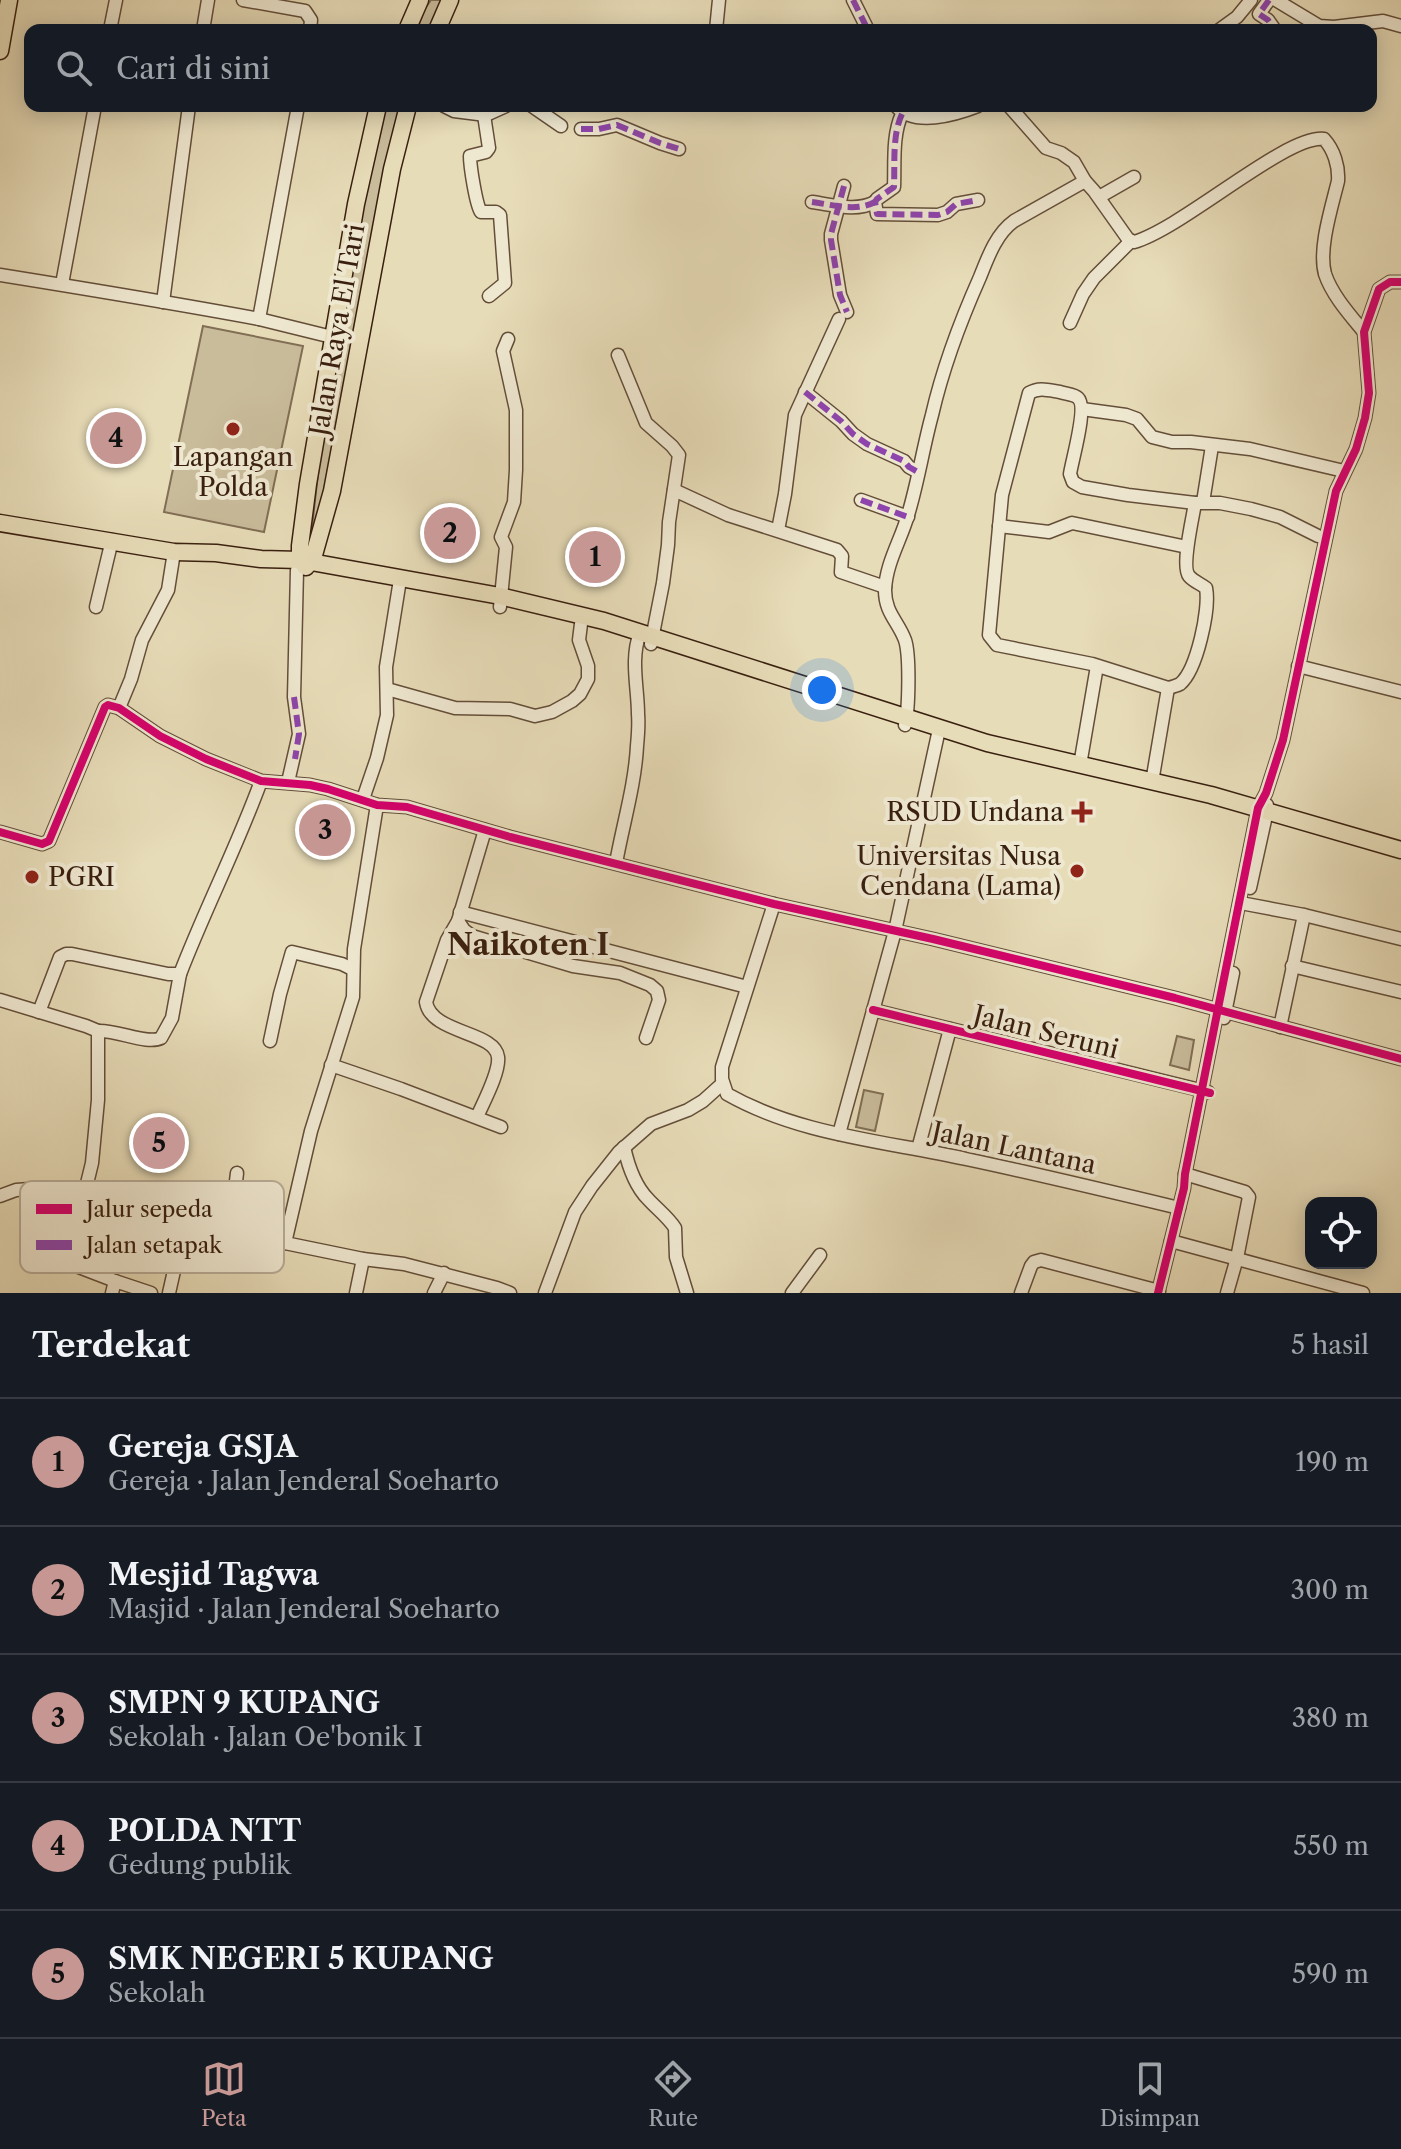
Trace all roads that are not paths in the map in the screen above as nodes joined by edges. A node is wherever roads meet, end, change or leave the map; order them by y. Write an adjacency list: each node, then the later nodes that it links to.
1 (9, 0): 24 (main road)
2 (116, 0): 13 (street)
3 (208, 0): 14 (street)
4 (243, 0): 15 (street)
5 (420, 0): 16 (main road)
6 (450, 0): 17 (main road)
7 (719, 0): 18 (street)
8 (853, 0): 19 (street)
9 (1251, 0): 20 (street)
10 (1269, 0): 12 (street)
11 (1276, 0): 21 (street)
12 (1267, 22)
13 (111, 24)
14 (204, 24)
15 (311, 24)
16 (410, 24)
17 (440, 24)
18 (717, 24)
19 (865, 24)
20 (1227, 24)
21 (1316, 24)
22 (1358, 24): 23 (street)
23 (1401, 26)
24 (0, 47)
25 (94, 112): 52 (street)
26 (188, 112): 54 (street)
27 (297, 112): 55 (street)
28 (377, 112): 58 (main road, Jalan Raya El Tari)
29 (406, 112): 68 (main road, Jalan Raya El Tari)
30 (462, 112): 37 (street)
31 (491, 112): 37 (street)
32 (541, 112): 38 (street)
33 (899, 112): 47 (street)
34 (902, 112): 35 (street)
35 (962, 112)
36 (1015, 112): 42 (street)
37 (484, 115): 53 (street)
38 (561, 126)
39 (581, 129): 40 (street)
40 (679, 149)
41 (1134, 177): 44 (street)
42 (1085, 181): 44 (street); 65 (street)
43 (844, 186): 48 (street)
44 (1099, 197): 49 (street)
45 (978, 200): 47 (street)
46 (812, 202): 48 (street)
47 (875, 202): 48 (street)
48 (839, 210): 61 (street)
49 (1131, 241): 56 (street); 57 (street)
50 (0, 275): 52 (street)
51 (1401, 282): 57 (street)
52 (62, 284): 54 (street)
53 (489, 296)
54 (163, 302): 55 (street)
55 (259, 319): 58 (street)
56 (1070, 323)
57 (1364, 332): 64 (street)
58 (332, 337): 66 (main road, Jalan Raya El Tari)
59 (508, 339): 84 (street)
60 (618, 355): 67 (street)
61 (805, 392): 65 (street); 74 (street)
62 (1082, 409): 63 (street); 70 (street); 73 (street)
63 (1212, 446): 64 (street); 70 (street)
64 (1344, 471): 89 (street)
65 (918, 472): 71 (street)
66 (308, 484): 79 (main road); 80 (main road, Jalan Raya El Tari)
67 (674, 490): 74 (street); 87 (street)
68 (332, 491): 80 (main road, Jalan Raya El Tari); 81 (main road)
69 (861, 500): 71 (street)
70 (1199, 502): 75 (street); 77 (street)
71 (908, 517): 83 (street)
72 (0, 523): 76 (main road)
73 (999, 526): 77 (street); 88 (street)
74 (778, 530): 83 (street)
75 (1318, 536)
76 (112, 540): 78 (main road); 85 (street)
77 (1187, 547): 90 (street)
78 (182, 552): 79 (main road); 93 (street)
79 (265, 563): 80 (main road)
80 (303, 565): 81 (main road); 99 (street)
81 (333, 571): 82 (main road); 84 (main road)
82 (399, 586): 84 (main road); 91 (street)
83 (885, 587): 94 (street)
84 (500, 602): 86 (main road); 87 (main road)
85 (96, 607)
86 (581, 624): 87 (main road); 91 (street)
87 (646, 639): 94 (main road); 107 (street)
88 (1097, 666): 90 (street); 97 (street)
89 (1298, 666): 92 (street); 103 (street)
90 (1168, 688): 100 (street)
91 (387, 689): 101 (street)
92 (1401, 692)
93 (119, 708): 98 (street); 105 (street)
94 (906, 720): 95 (main road); 96 (main road)
95 (938, 734): 96 (main road); 113 (street)
96 (994, 743): 97 (main road)
97 (1080, 765): 100 (main road)
98 (261, 781): 99 (street); 121 (street)
99 (288, 782): 101 (street)
100 (1152, 782): 103 (main road)
101 (363, 799): 102 (street)
102 (377, 805): 104 (street); 120 (street)
103 (1262, 810): 106 (main road); 109 (street); 127 (street)
104 (485, 830): 107 (street); 111 (street)
105 (0, 832)
106 (1401, 850)
107 (616, 863): 108 (street)
108 (774, 904): 113 (street); 123 (street)
109 (1246, 904): 110 (street); 127 (street)
110 (1304, 915): 114 (street); 119 (street)
111 (459, 917): 112 (street); 116 (street); 138 (street)
112 (519, 928): 115 (street); 116 (street)
113 (895, 931): 126 (street); 127 (street)
114 (1401, 939)
115 (579, 944): 117 (street); 118 (street)
116 (514, 948): 118 (street)
117 (656, 964): 122 (street); 123 (street)
118 (573, 966): 122 (street)
119 (1292, 966): 124 (street); 129 (street)
120 (352, 969): 133 (street); 135 (street)
121 (180, 974): 128 (street); 131 (street)
122 (650, 985): 132 (street)
123 (747, 987): 136 (street)
124 (1401, 992)
125 (0, 1000): 128 (street)
126 (873, 1010): 130 (street, Jalan Seruni); 140 (street)
127 (1221, 1010): 129 (street); 137 (street)
128 (39, 1012): 131 (street)
129 (1280, 1027): 134 (street)
130 (950, 1029): 137 (street, Jalan Seruni); 142 (street)
131 (98, 1031): 145 (street)
132 (646, 1038)
133 (270, 1041)
134 (1401, 1059)
135 (331, 1065): 138 (street); 151 (street)
136 (723, 1083): 140 (street, Jalan Lantana); 141 (street)
137 (1206, 1092): 144 (street)
138 (477, 1117): 139 (street)
139 (501, 1127)
140 (839, 1134): 142 (street, Jalan Lantana)
141 (624, 1147): 165 (street); 166 (street)
142 (918, 1149): 149 (street, Jalan Lantana)
143 (237, 1173): 146 (street)
144 (1187, 1179): 149 (street); 153 (street)
145 (88, 1181)
146 (236, 1181)
147 (20, 1190): 148 (street)
148 (0, 1196)
149 (1179, 1208): 150 (street)
150 (1171, 1241): 153 (street); 159 (street)
151 (285, 1243): 154 (street)
152 (820, 1255): 167 (street)
153 (1237, 1258): 169 (street); 170 (street)
154 (363, 1259): 157 (street); 162 (street)
155 (89, 1273): 158 (street)
156 (174, 1273): 161 (street)
157 (444, 1273): 163 (street); 164 (street)
158 (114, 1287): 160 (street)
159 (1159, 1292): 168 (street)
160 (151, 1293)
161 (169, 1293)
162 (356, 1293)
163 (434, 1293)
164 (510, 1293)
165 (545, 1293)
166 (687, 1293)
167 (792, 1293)
168 (1021, 1293)
169 (1227, 1293)
170 (1363, 1293)

